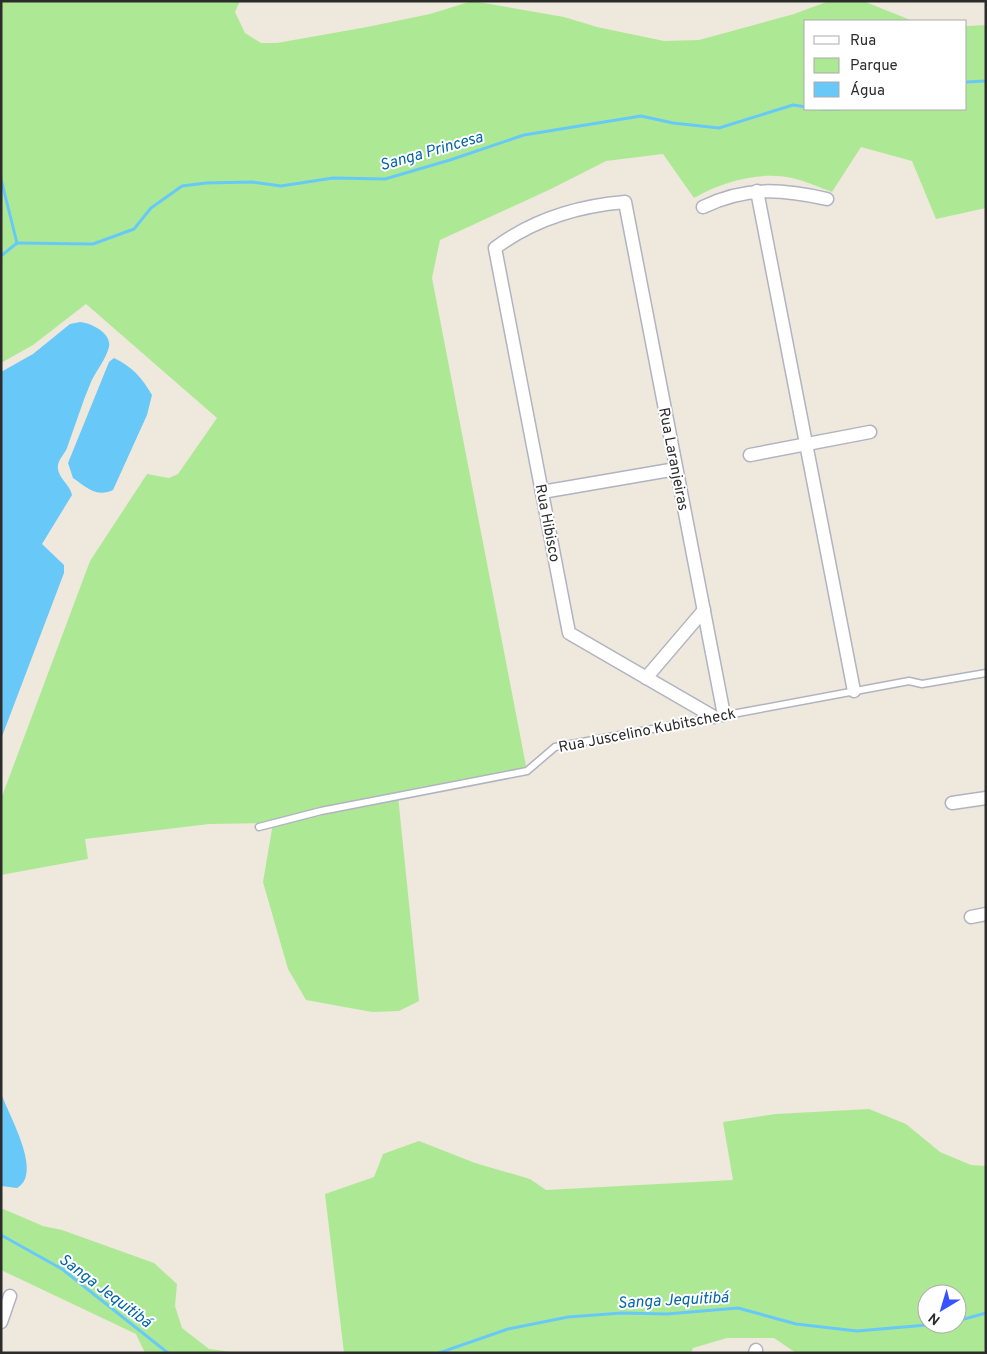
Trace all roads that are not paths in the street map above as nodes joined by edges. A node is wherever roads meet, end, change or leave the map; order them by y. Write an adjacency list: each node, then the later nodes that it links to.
1 (757, 191): 2 (street); 3 (street); 6 (street)
2 (827, 199)
3 (703, 207)
4 (495, 248): 8 (street, Rua Laranjeiras); 9 (street, Rua Hibisco)
5 (870, 432): 6 (street)
6 (806, 444): 7 (street); 13 (street)
7 (750, 455)
8 (676, 469): 9 (street); 10 (street, Rua Laranjeiras)
9 (542, 492): 12 (street, Rua Hibisco)
10 (704, 610): 12 (street); 14 (street, Rua Laranjeiras)
11 (986, 673): 13 (lane, Rua Juscelino Kubitscheck)
12 (646, 678): 14 (street, Rua Hibisco)
13 (854, 691): 14 (lane, Rua Juscelino Kubitscheck)
14 (719, 716): 17 (lane, Rua Juscelino Kubitscheck)
15 (986, 798): 16 (street)
16 (952, 803)
17 (259, 827)
18 (986, 914): 19 (street)
19 (971, 917)
20 (10, 1296): 21 (street)
21 (1, 1322)

